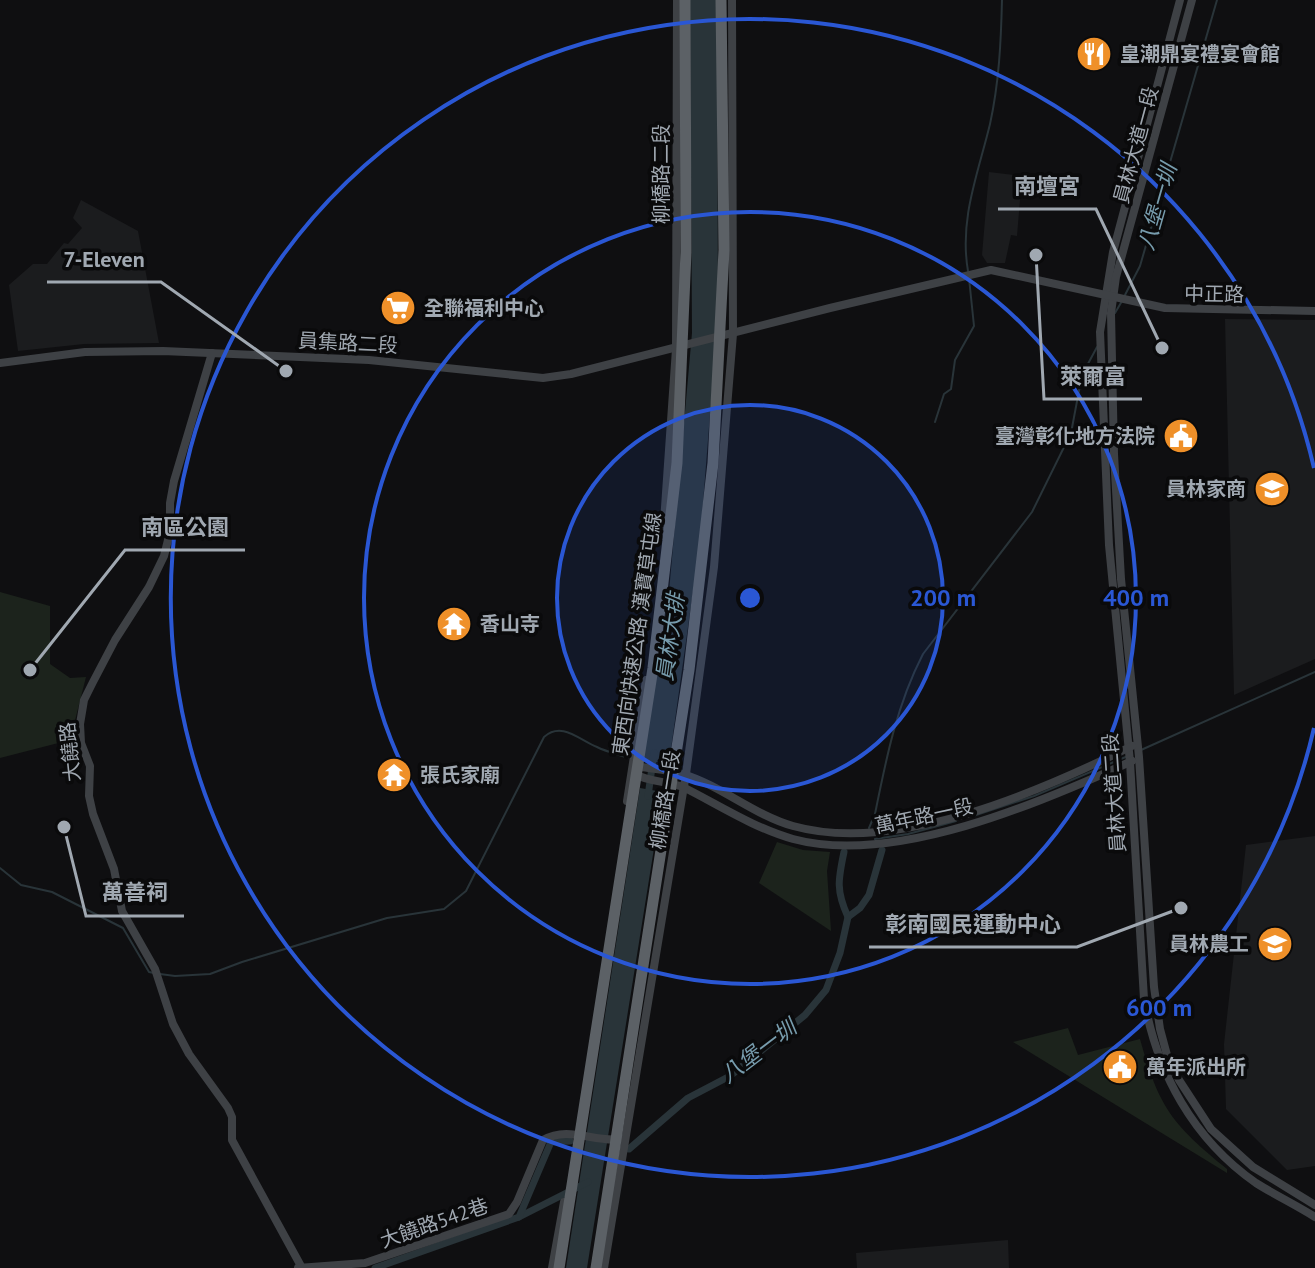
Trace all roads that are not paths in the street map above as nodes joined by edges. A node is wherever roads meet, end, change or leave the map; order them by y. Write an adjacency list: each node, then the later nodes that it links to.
1 (677, 0): 10 (street, 柳橋路二段)
2 (685, 0): 28 (highway, 東西向快速公路 漢寶草屯線, bridge)
3 (721, 0): 29 (highway, bridge)
4 (732, 0): 9 (street)
5 (1180, 0): 7 (street, 員林大道一段)
6 (1192, 0): 7 (street, 員林大道一段)
7 (1109, 297): 8 (street, 中正路); 9 (street); 13 (street, 員林大道二段); 14 (street, 員林大道二段)
8 (1315, 311)
9 (733, 334): 10 (street, 員集路二段); 20 (street, 柳橋路一段)
10 (676, 349): 11 (street, 員集路二段); 19 (street, 柳橋路一段)
11 (212, 353): 12 (street, 員集路二段); 26 (street, 大饒路)
12 (0, 363)
13 (1114, 454): 14 (street); 15 (street, 員林大道二段)
14 (1104, 455): 16 (street, 員林大道二段)
15 (1138, 744): 16 (street, 萬年路一段); 17 (street, 員林大道二段)
16 (1128, 748): 18 (street, 員林大道二段); 20 (street, 萬年路一段)
17 (1139, 757): 18 (street, 萬年路一段); 24 (street, 員林大道二段)
18 (1130, 762): 21 (street, 萬年路一段); 25 (street, 員林大道二段)
19 (631, 771): 20 (street, 萬年路一段); 21 (street, 萬年路一段); 22 (street, 柳橋路一段)
20 (686, 774): 21 (street, 柳橋路一段)
21 (683, 787): 23 (street, 柳橋路一段)
22 (580, 1135): 23 (street); 26 (street, 大饒路542巷); 27 (street, 柳橋路一段)
23 (626, 1138): 30 (street, 柳橋路一段)
24 (1315, 1205)
25 (1315, 1217)
26 (301, 1268)
27 (552, 1268)
28 (559, 1268)
29 (596, 1268)
30 (604, 1268)

